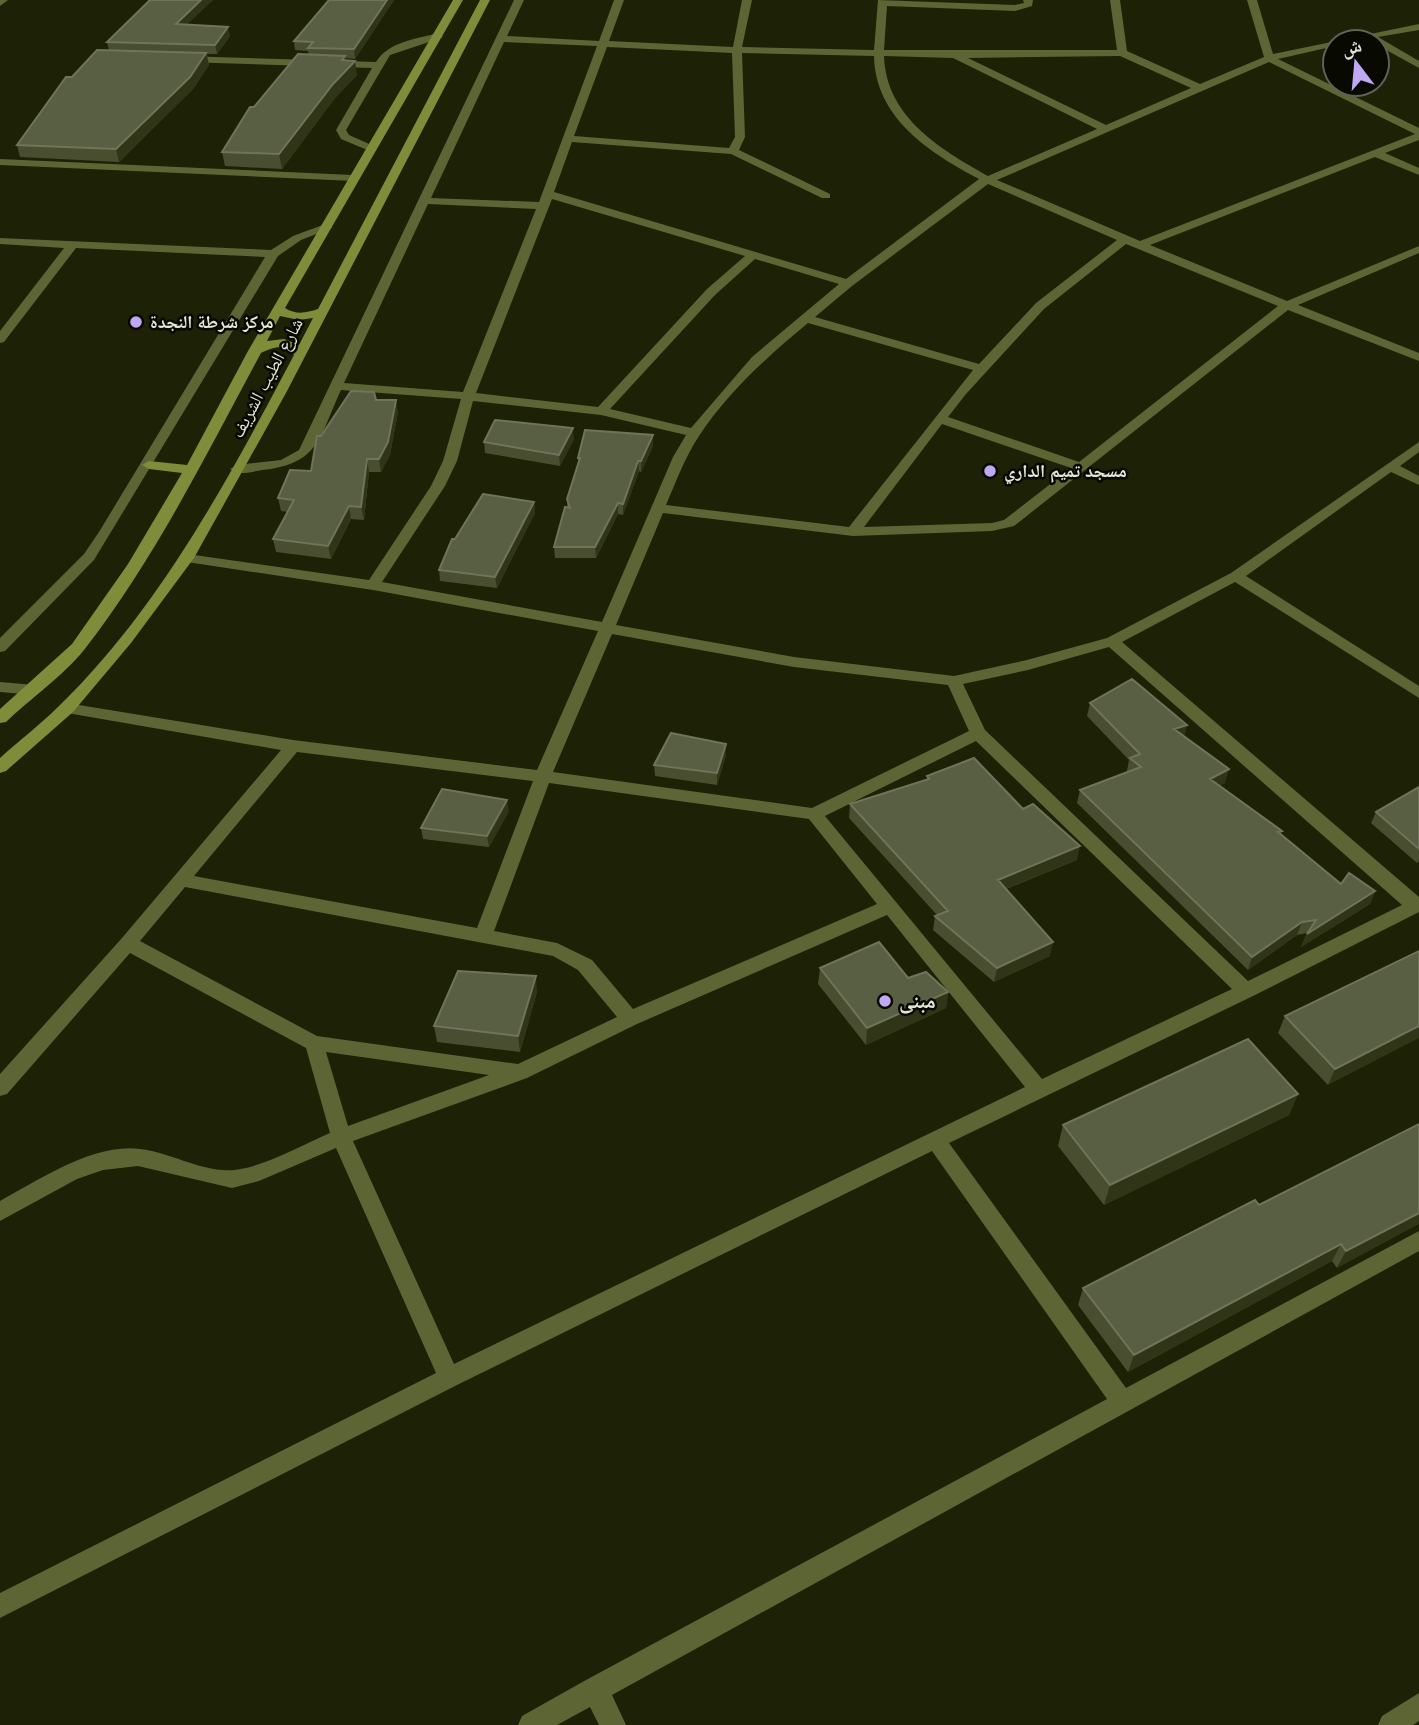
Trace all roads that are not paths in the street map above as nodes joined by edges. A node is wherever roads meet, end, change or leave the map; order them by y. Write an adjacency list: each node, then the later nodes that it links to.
1 (457, 0): 12 (main road, شارع الطيب الشريف)
2 (485, 0): 50 (main road, شارع الطيب الشريف)
3 (519, 0): 13 (street)
4 (619, 0): 14 (street)
5 (747, 0): 17 (street)
6 (1028, 0): 9 (street)
7 (1115, 0): 19 (street)
8 (1252, 0): 22 (street)
9 (883, 1): 18 (street)
10 (1419, 27): 11 (street)
11 (1391, 33)
12 (438, 36): 23 (street); 29 (main road, شارع الطيب الشريف)
13 (501, 39): 14 (street); 38 (street)
14 (604, 43): 17 (street); 28 (street)
15 (1321, 46): 22 (street)
16 (1391, 49): 24 (street)
17 (737, 50): 18 (street); 30 (street)
18 (880, 53): 20 (street); 35 (street)
19 (1122, 53): 20 (street); 25 (street)
20 (954, 55): 26 (street)
21 (172, 58): 23 (street)
22 (1269, 58): 25 (street); 27 (street)
23 (380, 65): 29 (street)
24 (1419, 65)
25 (1198, 87): 26 (street)
26 (1104, 128): 35 (street)
27 (1419, 134): 31 (street)
28 (568, 139): 30 (street); 37 (street)
29 (372, 149): 34 (main road, شارع الطيب الشريف)
30 (733, 151): 36 (street)
31 (1373, 152): 33 (street); 43 (street)
32 (0, 162): 34 (street)
33 (1419, 172)
34 (353, 178): 39 (main road, شارع الطيب الشريف)
35 (986, 179): 40 (street); 47 (street)
36 (826, 196)
37 (545, 200): 38 (street); 46 (street); 58 (street)
38 (426, 201): 57 (street)
39 (328, 226): 45 (street); 49 (main road, شارع الطيب الشريف)
40 (1125, 239): 43 (street); 56 (street)
41 (0, 241): 42 (street)
42 (73, 244): 45 (street); 52 (street)
43 (1140, 245): 48 (street)
44 (1419, 249): 48 (street)
45 (273, 254): 63 (street)
46 (753, 255): 47 (street); 59 (street)
47 (848, 283): 51 (street)
48 (1286, 306): 55 (street); 64 (street)
49 (278, 309): 50 (main road); 53 (main road, شارع الطيب الشريف)
50 (321, 312): 54 (main road, شارع الطيب الشريف)
51 (806, 318): 56 (street); 61 (street)
52 (0, 339)
53 (254, 351): 54 (main road); 67 (main road, شارع الطيب الشريف)
54 (299, 353): 66 (main road, شارع الطيب الشريف)
55 (1419, 357)
56 (982, 369): 60 (street)
57 (337, 386): 58 (street); 66 (street)
58 (468, 396): 59 (street); 73 (street)
59 (601, 411): 61 (street)
60 (940, 419): 64 (street); 70 (street)
61 (694, 433): 69 (street)
62 (1419, 446): 65 (street)
63 (149, 465): 67 (main road); 76 (street)
64 (1081, 467): 70 (street)
65 (1392, 467): 68 (street); 72 (street)
66 (237, 469): 71 (main road, شارع الطيب الشريف)
67 (191, 470): 79 (main road, شارع الطيب الشريف)
68 (1419, 481)
69 (658, 508): 70 (street); 74 (street)
70 (853, 532)
71 (187, 558): 73 (street); 81 (main road, شارع الطيب الشريف)
72 (1236, 576): 75 (street); 80 (street)
73 (373, 585): 74 (street)
74 (607, 629): 77 (street); 86 (street)
75 (1112, 641): 77 (street); 89 (street)
76 (0, 647)
77 (954, 681): 83 (street)
78 (0, 687): 79 (street)
79 (35, 690): 82 (main road, شارع الطيب الشريف)
80 (1419, 694)
81 (67, 708): 84 (street); 85 (main road, شارع الطيب الشريف)
82 (0, 718)
83 (978, 733): 87 (street); 93 (street)
84 (293, 746): 86 (street); 88 (street)
85 (0, 766)
86 (543, 776): 87 (street); 91 (street)
87 (814, 814): 90 (street)
88 (180, 880): 91 (street); 92 (street)
89 (1417, 905): 93 (street)
90 (888, 907): 94 (street); 98 (street)
91 (482, 937): 94 (street)
92 (128, 943): 95 (street); 97 (street)
93 (1246, 991): 98 (street)
94 (630, 1019): 96 (street)
95 (314, 1043): 96 (street); 99 (street)
96 (520, 1072): 99 (street)
97 (0, 1088)
98 (1039, 1089): 100 (street)
99 (341, 1137): 101 (street); 103 (street)
100 (935, 1140): 103 (street); 104 (street)
101 (0, 1212)
102 (1419, 1240): 104 (street)
103 (449, 1378): 105 (street)
104 (1123, 1402): 106 (street)
105 (0, 1606)
106 (595, 1689): 108 (street); 109 (street)
107 (1419, 1706): 110 (street)
108 (531, 1725)
109 (613, 1725)
110 (1391, 1725)

